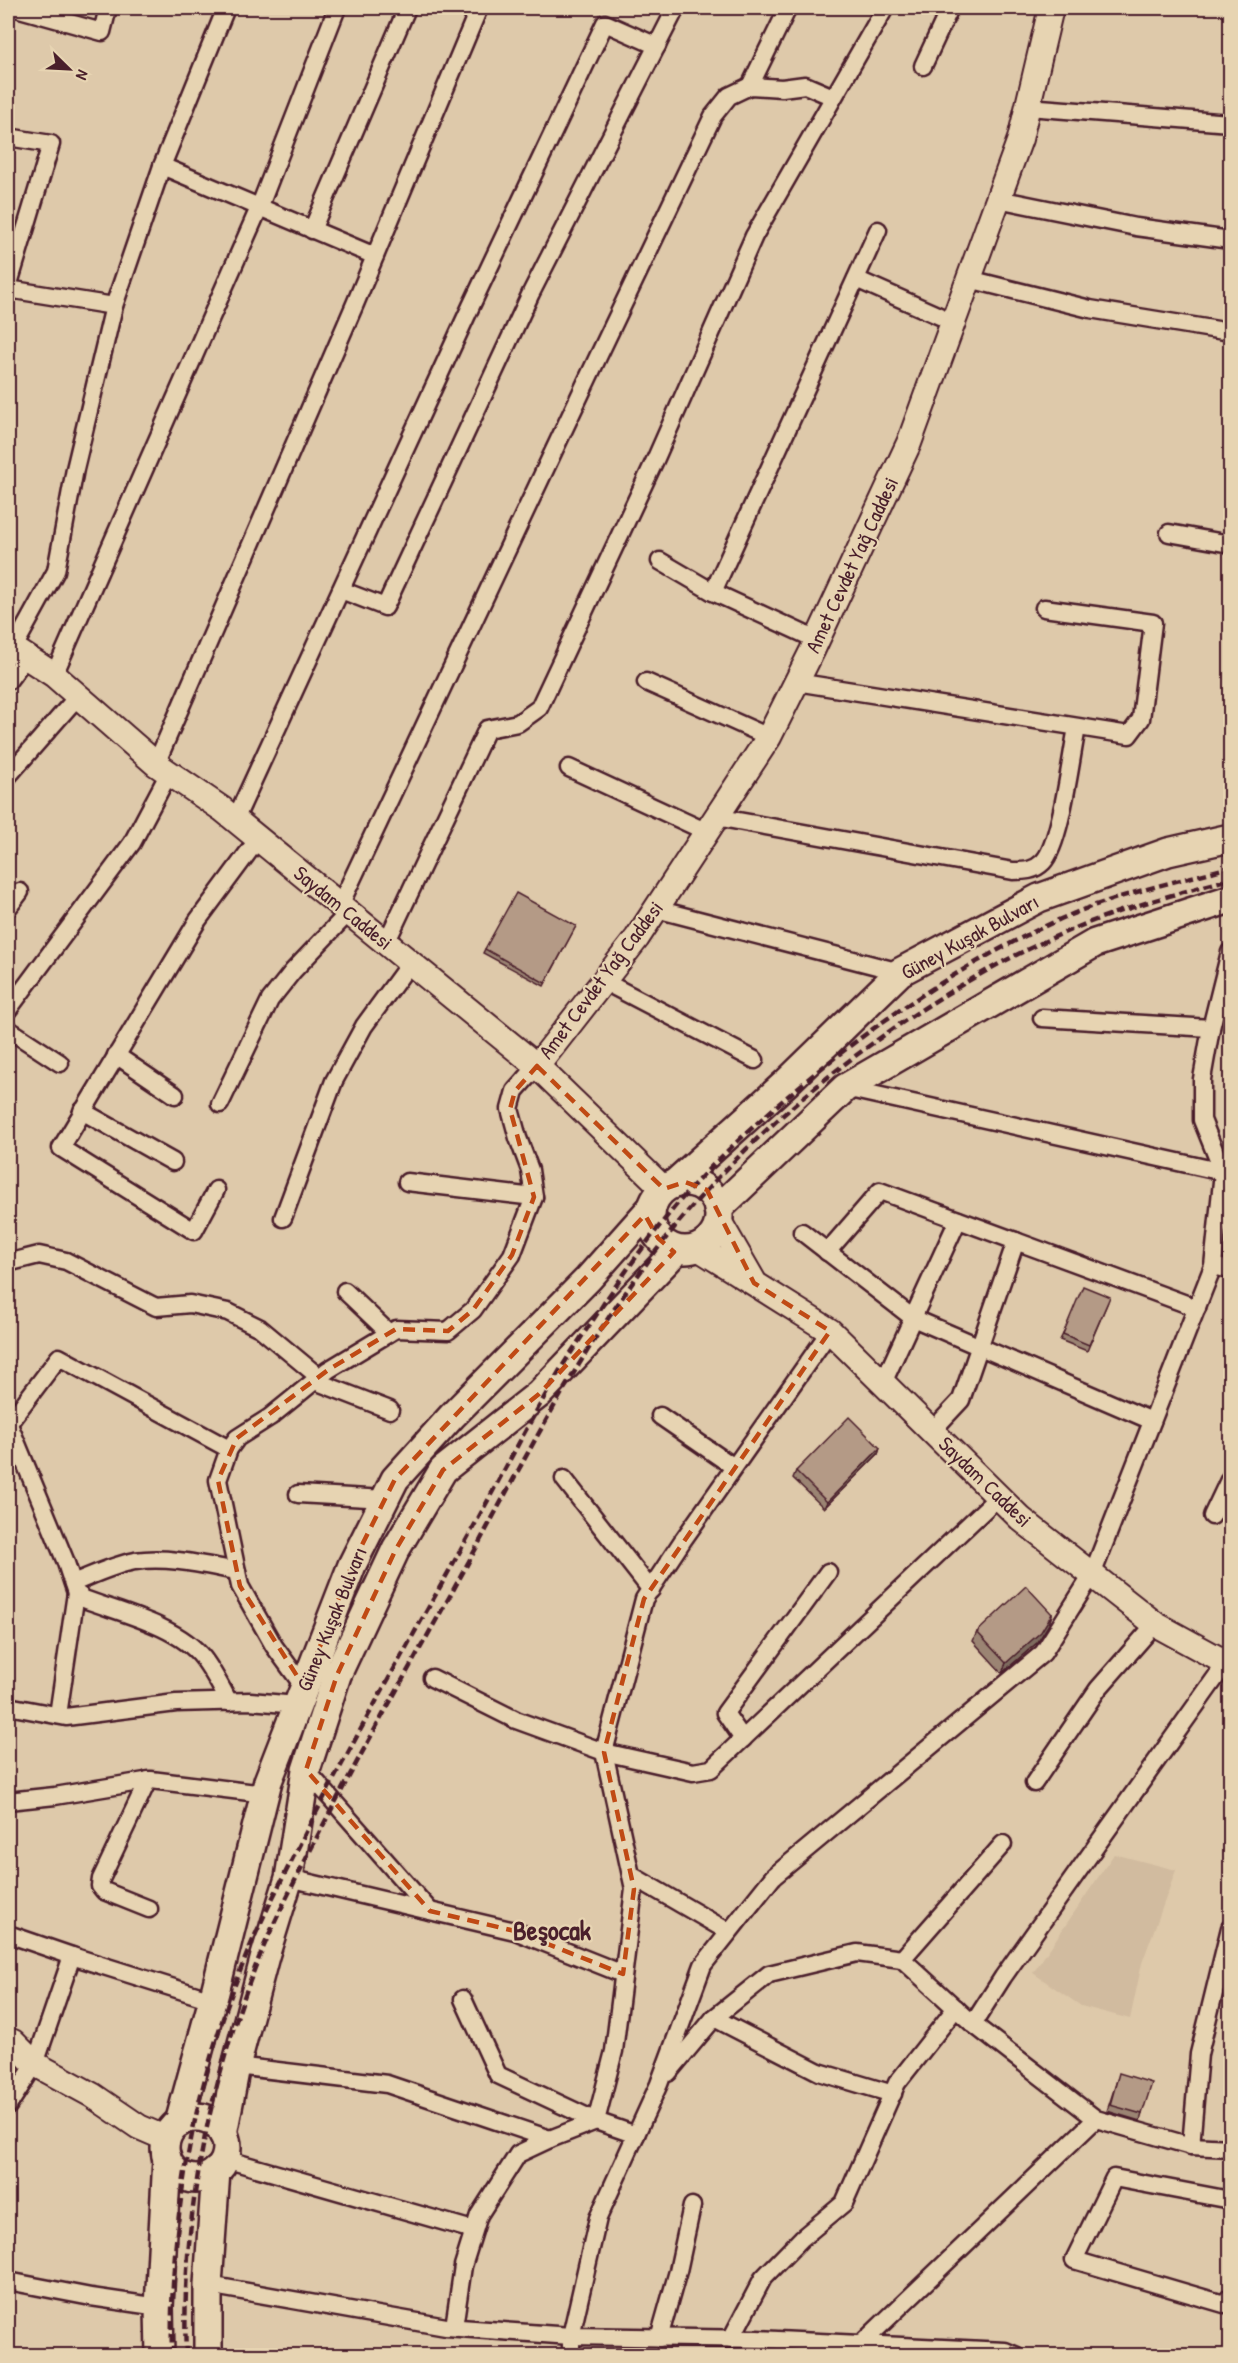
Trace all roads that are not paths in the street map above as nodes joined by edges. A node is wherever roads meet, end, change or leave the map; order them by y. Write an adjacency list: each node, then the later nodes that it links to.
1 (16, 8): 2 (street)
2 (108, 8)
3 (226, 8): 19 (street)
4 (337, 8): 21 (street)
5 (407, 8): 22 (street)
6 (479, 8): 25 (street)
7 (676, 8): 12 (street)
8 (788, 8): 14 (street)
9 (885, 8): 15 (street)
10 (950, 8): 13 (street)
11 (1051, 8): 16 (main road, Amet Cevdet Yağ Caddesi)
12 (657, 46): 35 (street); 35 (street)
13 (923, 66)
14 (750, 86): 15 (street); 57 (street)
15 (834, 97): 59 (street)
16 (1028, 107): 17 (street); 20 (main road, Amet Cevdet Yağ Caddesi)
17 (1230, 123)
18 (8, 137): 28 (street)
19 (162, 166): 21 (street); 29 (street)
20 (998, 199): 24 (street); 27 (main road, Amet Cevdet Yağ Caddesi)
21 (259, 208): 22 (street); 40 (street)
22 (312, 230): 25 (street)
23 (878, 230): 26 (street)
24 (1230, 240)
25 (375, 256): 48 (street)
26 (856, 279): 30 (street); 36 (street)
27 (969, 279): 30 (main road, Amet Cevdet Yağ Caddesi); 31 (street)
28 (8, 288): 29 (street)
29 (114, 306): 39 (street)
30 (953, 322): 38 (main road, Amet Cevdet Yağ Caddesi)
31 (1230, 332)
32 (1169, 533): 33 (street)
33 (1230, 544)
34 (660, 561): 36 (street)
35 (341, 590): 50 (street)
36 (713, 592): 38 (street)
37 (1044, 608): 45 (street)
38 (817, 640): 43 (main road, Amet Cevdet Yağ Caddesi)
39 (15, 650): 40 (main road, Saydam Caddesi); 41 (street)
40 (54, 675): 44 (main road, Saydam Caddesi)
41 (8, 681)
42 (646, 682): 46 (street)
43 (796, 682): 45 (street); 46 (main road, Amet Cevdet Yağ Caddesi)
44 (78, 696): 48 (main road, Saydam Caddesi); 49 (street)
45 (1077, 728): 51 (street)
46 (769, 737): 51 (main road, Amet Cevdet Yağ Caddesi)
47 (569, 768): 51 (street)
48 (162, 769): 50 (main road, Saydam Caddesi); 64 (street)
49 (8, 776)
50 (236, 820): 53 (main road, Saydam Caddesi)
51 (711, 824): 58 (main road, Amet Cevdet Yağ Caddesi)
52 (1230, 838): 62 (main road, Güney Kuşak Bulvarı)
53 (258, 839): 57 (main road, Saydam Caddesi); 68 (street)
54 (20, 892): 56 (street)
55 (1230, 899): 72 (main road)
56 (8, 908)
57 (344, 909): 59 (main road, Saydam Caddesi); 74 (street)
58 (656, 909): 62 (street); 63 (main road, Amet Cevdet Yağ Caddesi)
59 (386, 943): 61 (main road, Saydam Caddesi)
60 (1230, 952): 66 (street)
61 (410, 963): 71 (main road, Saydam Caddesi); 83 (street)
62 (900, 972): 80 (main road, Güney Kuşak Bulvarı)
63 (603, 981): 69 (street); 71 (main road, Amet Cevdet Yağ Caddesi)
64 (8, 1010)
65 (1042, 1018): 66 (street)
66 (1219, 1018): 77 (street)
67 (8, 1029): 70 (street)
68 (116, 1055): 73 (street); 75 (street)
69 (755, 1060)
70 (60, 1062)
71 (537, 1066): 80 (main road, Saydam Caddesi); 81 (street)
72 (845, 1088): 77 (street); 82 (main road)
73 (175, 1095)
74 (220, 1104)
75 (82, 1111): 76 (street); 79 (street)
76 (173, 1162)
77 (1222, 1172): 90 (street)
78 (407, 1182): 81 (street)
79 (216, 1190)
80 (663, 1194): 82 (main road); 87 (main road); 112 (main road, Güney Kuşak Bulvarı)
81 (534, 1197): 97 (street)
82 (718, 1215): 87 (main road); 92 (main road)
83 (283, 1218)
84 (958, 1220): 86 (street); 88 (street); 95 (street)
85 (802, 1232): 88 (street)
86 (1016, 1241): 94 (street); 98 (street)
87 (688, 1249): 92 (main road, Saydam Caddesi); 128 (main road, Güney Kuşak Bulvarı)
88 (827, 1252): 95 (street)
89 (15, 1261): 99 (street)
90 (1213, 1266): 91 (street); 94 (street)
91 (1230, 1270)
92 (754, 1282): 96 (main road, Saydam Caddesi)
93 (345, 1291): 97 (street)
94 (1197, 1308): 103 (street)
95 (913, 1318): 98 (street); 100 (street)
96 (830, 1331): 100 (main road, Saydam Caddesi); 107 (street)
97 (389, 1333): 99 (street)
98 (979, 1345): 103 (street); 105 (street)
99 (317, 1379): 101 (street); 106 (street)
100 (882, 1383): 105 (main road, Saydam Caddesi)
101 (390, 1410)
102 (660, 1416): 107 (street)
103 (1152, 1421): 116 (street)
104 (8, 1423): 106 (street); 117 (street)
105 (932, 1431): 111 (main road, Saydam Caddesi)
106 (229, 1449): 114 (street)
107 (734, 1467): 118 (street)
108 (1230, 1478): 113 (street)
109 (564, 1479): 118 (street)
110 (298, 1494): 112 (street)
111 (998, 1497): 116 (main road, Saydam Caddesi); 126 (street)
112 (385, 1499): 122 (main road, Güney Kuşak Bulvarı)
113 (1212, 1516)
114 (237, 1570): 117 (street); 122 (street)
115 (828, 1572): 126 (street)
116 (1092, 1575): 119 (main road, Saydam Caddesi); 139 (street)
117 (74, 1588): 123 (street); 125 (street)
118 (651, 1590): 127 (street)
119 (1155, 1624): 120 (main road, Saydam Caddesi); 130 (street)
120 (1228, 1664): 148 (street)
121 (432, 1678): 127 (street)
122 (301, 1696): 123 (street); 131 (main road, Güney Kuşak Bulvarı)
123 (229, 1702): 125 (street)
124 (8, 1706): 125 (street)
125 (57, 1715)
126 (743, 1739): 127 (street)
127 (604, 1752): 134 (street)
128 (306, 1770): 135 (main road, Güney Kuşak Bulvarı); 137 (street)
129 (148, 1780): 131 (street); 132 (street); 136 (street)
130 (1034, 1783)
131 (265, 1794): 145 (main road, Güney Kuşak Bulvarı)
132 (8, 1801)
133 (1003, 1844): 142 (street)
134 (632, 1875): 139 (street); 143 (street)
135 (289, 1878): 137 (street); 151 (main road, Güney Kuşak Bulvarı)
136 (149, 1909)
137 (430, 1911): 143 (street)
138 (1230, 1928): 160 (street)
139 (729, 1932): 152 (street)
140 (8, 1934): 141 (street)
141 (72, 1956): 145 (street); 150 (street)
142 (902, 1959): 146 (street); 147 (street)
143 (623, 1974): 156 (street)
144 (463, 1999): 156 (street)
145 (212, 2000): 159 (main road, Güney Kuşak Bulvarı)
146 (956, 2008): 148 (street); 153 (street)
147 (714, 2018): 152 (street); 153 (street)
148 (973, 2024): 155 (street)
149 (8, 2040): 150 (main road)
150 (35, 2064): 154 (street); 159 (main road)
151 (236, 2066): 158 (street); 162 (main road, Güney Kuşak Bulvarı)
152 (659, 2084): 157 (street)
153 (892, 2094): 173 (street)
154 (8, 2106)
155 (1096, 2119): 160 (street); 174 (street)
156 (596, 2121): 157 (street); 158 (street)
157 (636, 2135): 171 (street)
158 (550, 2139): 165 (street)
159 (171, 2140): 162 (main road); 162 (main road); 169 (main road, Güney Kuşak Bulvarı)
160 (1191, 2146): 161 (street)
161 (1230, 2148)
162 (221, 2155): 165 (street); 167 (main road, Güney Kuşak Bulvarı)
163 (1230, 2199): 168 (street)
164 (692, 2206): 172 (street)
165 (473, 2230): 170 (street)
166 (8, 2281): 169 (street)
167 (208, 2285): 170 (street); 178 (main road, Güney Kuşak Bulvarı)
168 (1230, 2297)
169 (159, 2307): 177 (main road, Güney Kuşak Bulvarı)
170 (454, 2327): 171 (street)
171 (571, 2336): 172 (street); 179 (street)
172 (659, 2338): 173 (street)
173 (731, 2339): 175 (street)
174 (861, 2344): 175 (street); 176 (street)
175 (781, 2348)
176 (916, 2351): 180 (street)
177 (160, 2355)
178 (208, 2355)
179 (571, 2355)
180 (1017, 2355)

